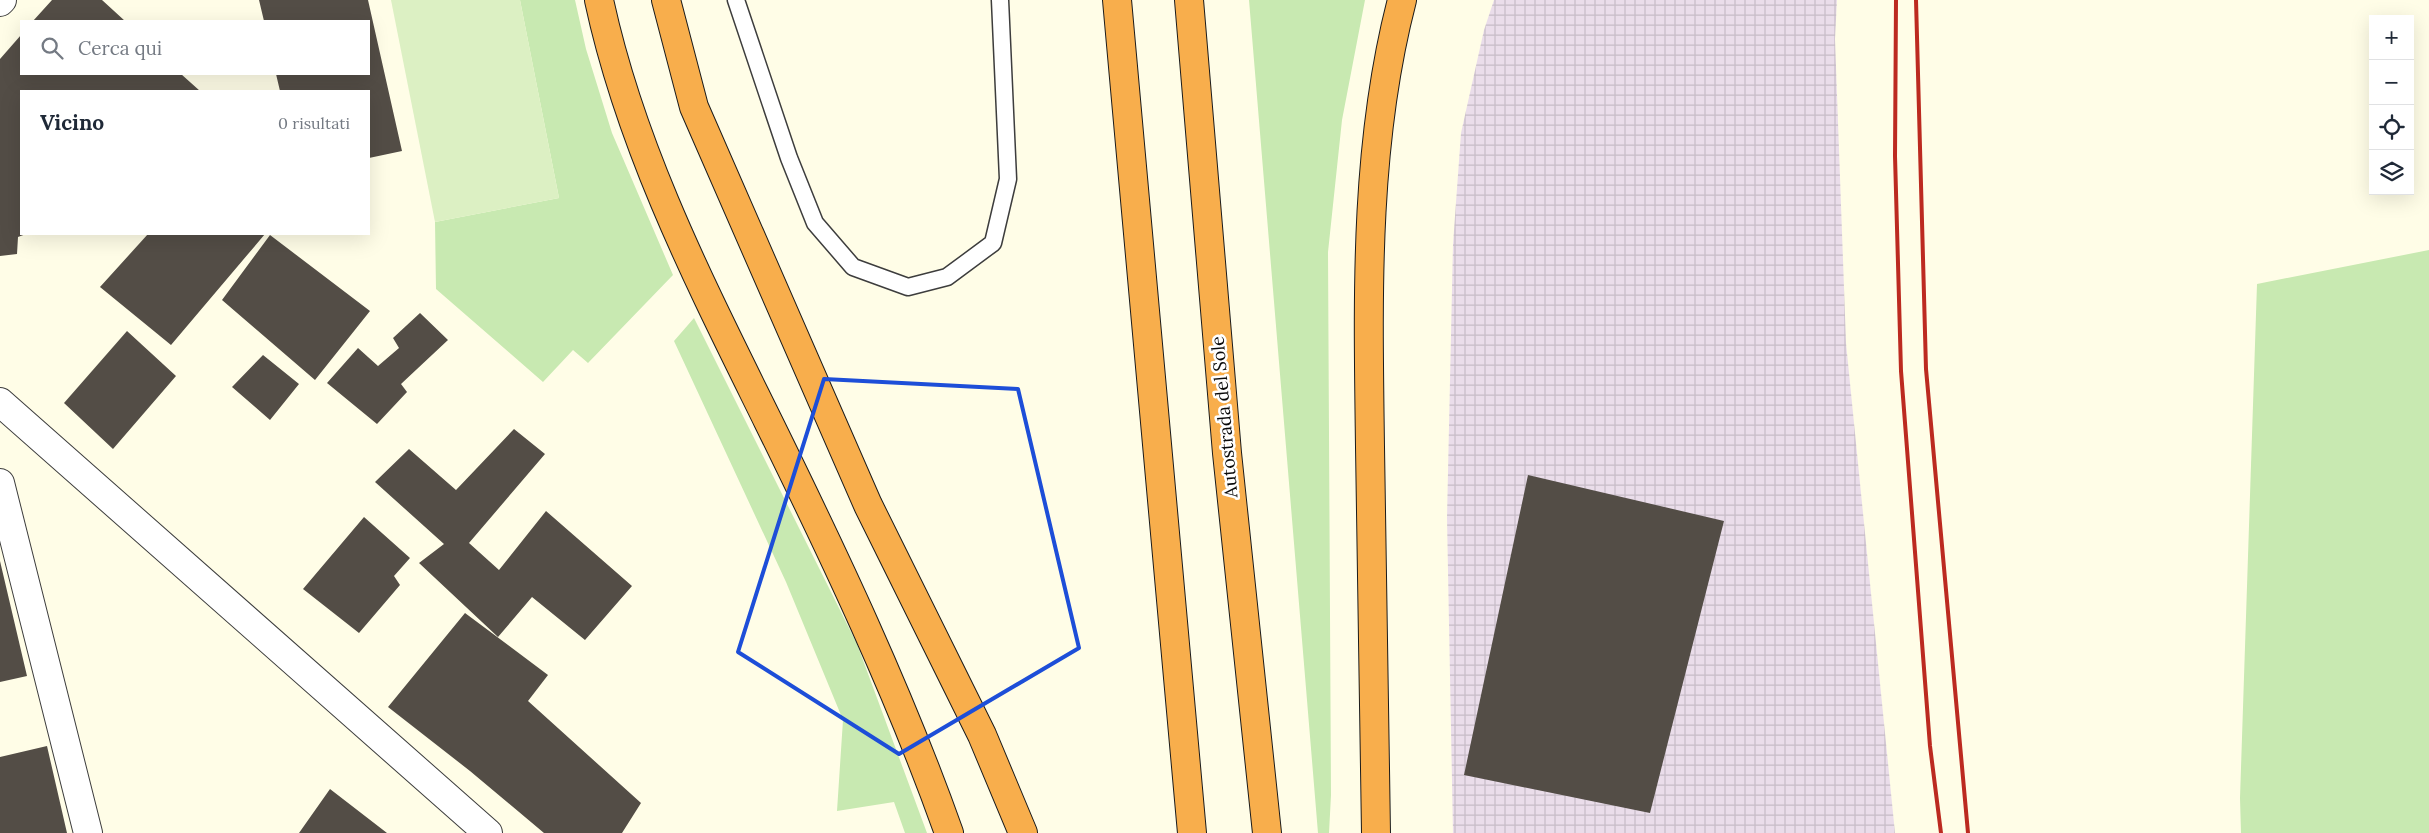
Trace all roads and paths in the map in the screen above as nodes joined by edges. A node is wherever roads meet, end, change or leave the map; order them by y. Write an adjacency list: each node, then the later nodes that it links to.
1 (599, 0): 14 (highway)
2 (666, 0): 15 (highway)
3 (736, 0): 4 (lane)
4 (1000, 0)
5 (1108, 0): 9 (lane)
6 (1117, 0): 9 (highway)
7 (1188, 0): 17 (highway, Autostrada del Sole)
8 (1402, 0): 18 (highway)
9 (1122, 57): 16 (highway)
10 (0, 402): 13 (street)
11 (0, 483): 12 (street)
12 (88, 833)
13 (488, 833)
14 (949, 833)
15 (1023, 833)
16 (1192, 833)
17 (1267, 833)
18 (1376, 833)

